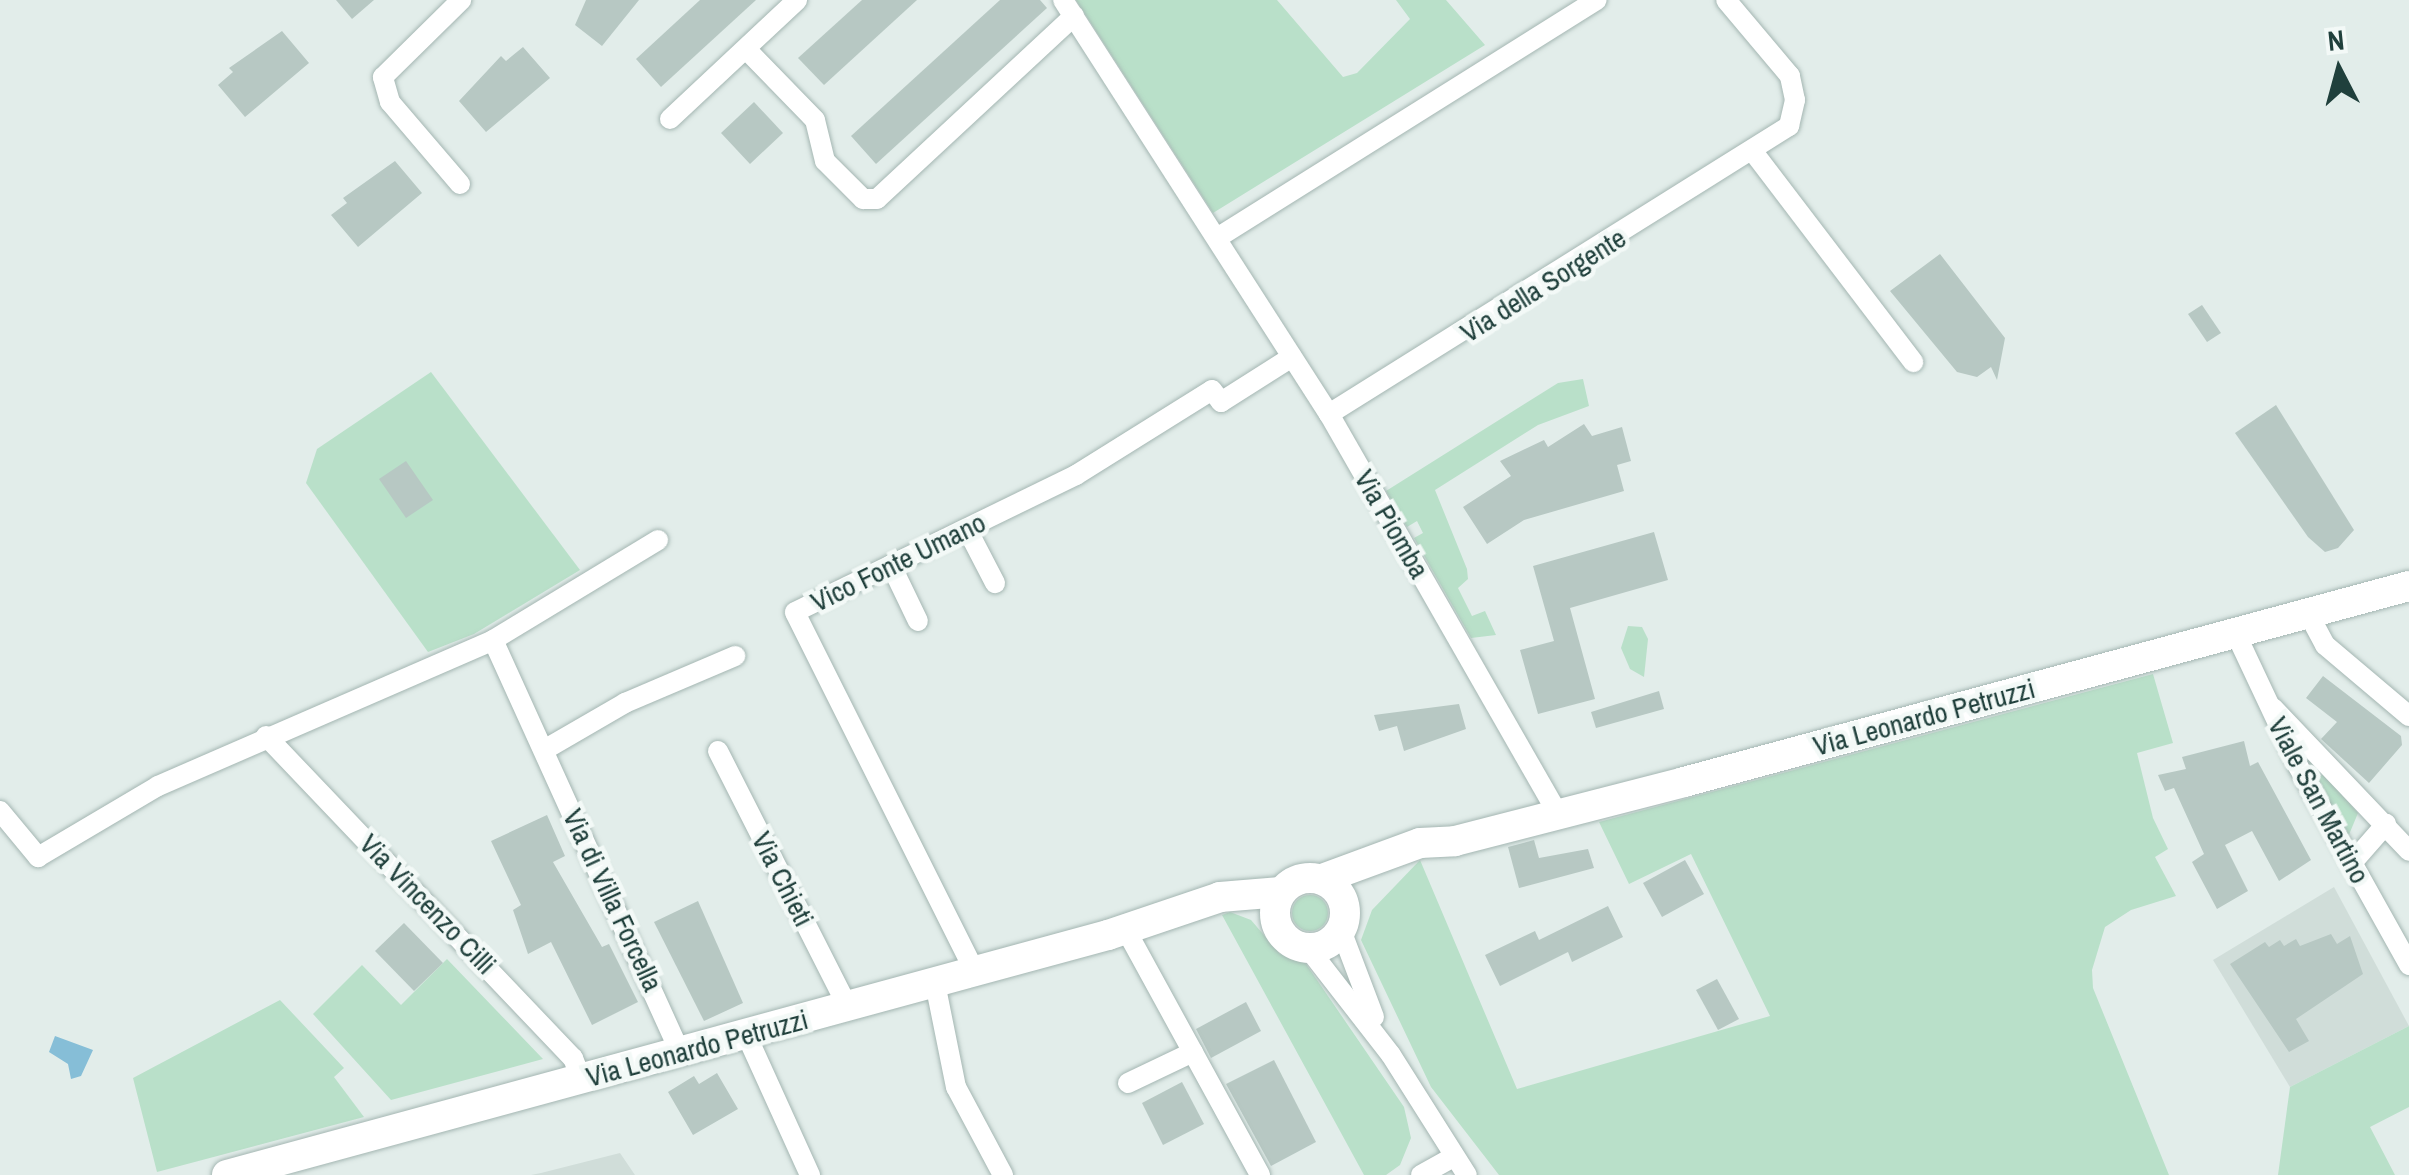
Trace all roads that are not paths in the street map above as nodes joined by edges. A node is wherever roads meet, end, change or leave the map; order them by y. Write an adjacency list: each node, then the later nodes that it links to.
1 (460, 0): 9 (street)
2 (797, 0): 6 (street)
3 (1596, 0): 10 (street)
4 (1726, 0): 8 (street, Via della Sorgente)
5 (1068, 8): 6 (street, Via Piomba); 10 (street, Via Piomba)
6 (746, 49): 7 (street)
7 (670, 119)
8 (1754, 152): 12 (street); 13 (street, Via della Sorgente)
9 (460, 184)
10 (1217, 238): 11 (street, Via Piomba)
11 (1292, 358): 13 (street, Via Piomba); 14 (street, Vico Fonte Umano)
12 (1913, 362)
13 (1328, 414): 32 (street, Via Piomba)
14 (967, 529): 16 (street, Vico Fonte Umano); 17 (street)
15 (658, 540): 22 (street)
16 (891, 566): 20 (street); 43 (street, Vico Fonte Umano)
17 (995, 583)
18 (2409, 586): 19 (main road, Via Leonardo Petruzzi)
19 (2308, 613): 21 (main road, Via Leonardo Petruzzi); 25 (street)
20 (918, 621)
21 (2235, 632): 24 (street, Viale San Martino); 32 (main road, Via Leonardo Petruzzi)
22 (492, 640): 26 (street); 27 (street, Via di Villa Forcella)
23 (735, 656): 27 (street)
24 (2268, 703): 29 (street); 30 (street, Viale San Martino)
25 (2409, 716)
26 (266, 736): 31 (street); 50 (street, Via Vincenzo Cilli)
27 (544, 750): 47 (street, Via di Villa Forcella)
28 (718, 751): 45 (street, Via Chieti)
29 (2322, 754): 30 (street); 33 (street)
30 (2298, 766): 36 (street, Viale San Martino)
31 (0, 812)
32 (1558, 814): 34 (main road, Via Leonardo Petruzzi)
33 (2386, 824): 35 (street); 36 (street)
34 (1438, 845): 37 (main road, Via Leonardo Petruzzi); 39 (main road, Via Leonardo Petruzzi)
35 (2409, 851)
36 (2352, 864): 42 (street, Viale San Martino)
37 (1322, 880): 38 (main road); 39 (main road)
38 (1278, 907): 40 (main road, Via Leonardo Petruzzi); 41 (main road)
39 (1343, 920): 41 (main road); 49 (street)
40 (1126, 930): 43 (main road, Via Leonardo Petruzzi); 48 (street)
41 (1308, 948): 49 (street)
42 (2409, 966)
43 (975, 972): 44 (main road, Via Leonardo Petruzzi)
44 (934, 983): 45 (main road, Via Leonardo Petruzzi); 55 (street)
45 (848, 1007): 46 (main road, Via Leonardo Petruzzi)
46 (746, 1034): 47 (main road, Via Leonardo Petruzzi); 54 (street)
47 (680, 1052): 50 (main road, Via Leonardo Petruzzi)
48 (1193, 1052): 51 (street); 56 (street)
49 (1391, 1055): 52 (street)
50 (581, 1079): 53 (main road, Via Leonardo Petruzzi)
51 (1128, 1083)
52 (1454, 1157): 57 (street); 58 (street)
53 (227, 1175)
54 (810, 1175)
55 (1003, 1175)
56 (1260, 1175)
57 (1420, 1175)
58 (1467, 1175)

